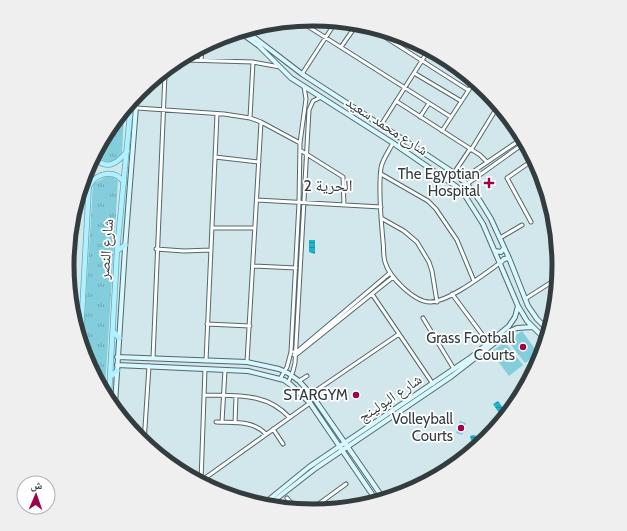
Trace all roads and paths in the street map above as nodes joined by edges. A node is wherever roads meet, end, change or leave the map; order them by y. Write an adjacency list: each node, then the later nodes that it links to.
1 (308, 26): 6 (street)
2 (332, 27): 6 (street)
3 (353, 30): 8 (street)
4 (250, 35): 15 (street, شارع محمد سعيد)
5 (245, 36): 16 (street, شارع محمد سعيد)
6 (326, 38): 8 (street); 19 (street)
7 (386, 38): 13 (street)
8 (341, 47): 24 (street)
9 (202, 54): 12 (street)
10 (426, 54): 13 (street)
11 (190, 60): 12 (street)
12 (201, 60): 14 (street)
13 (422, 61): 18 (street); 25 (street)
14 (253, 62): 16 (street); 38 (street)
15 (287, 62): 16 (street); 17 (street, شارع محمد سعيد)
16 (280, 67): 21 (street, شارع محمد سعيد)
17 (297, 71): 19 (street, شارع محمد سعيد); 21 (street)
18 (414, 73): 24 (street); 29 (street)
19 (302, 74): 40 (street, شارع محمد سعيد)
20 (165, 78): 34 (street)
21 (291, 78): 23 (street, شارع محمد سعيد)
22 (471, 85): 25 (street)
23 (304, 86): 26 (street, شارع محمد سعيد); 42 (street)
24 (405, 87): 27 (street); 28 (street)
25 (468, 90): 29 (street)
26 (321, 97): 43 (street); 46 (street, شارع محمد سعيد)
27 (396, 101): 36 (street); 40 (street)
28 (429, 102): 36 (street); 37 (street)
29 (461, 102): 37 (street)
30 (137, 104): 31 (street)
31 (137, 108): 34 (street); 79 (street)
32 (496, 110): 49 (street)
33 (130, 111): 51 (main road, شارع النصر)
34 (164, 111): 35 (street); 81 (street)
35 (217, 114): 38 (street); 55 (street)
36 (420, 116): 41 (street)
37 (451, 117): 41 (street)
38 (250, 118): 39 (street)
39 (261, 122): 45 (street); 58 (street)
40 (381, 125): 47 (street, شارع محمد سعيد)
41 (442, 131): 49 (street)
42 (301, 136): 43 (street); 45 (street)
43 (306, 137): 54 (street)
44 (518, 141): 59 (street)
45 (300, 143): 50 (street)
46 (393, 143): 52 (street, شارع محمد سعيد); 61 (street)
47 (409, 144): 52 (street); 53 (street, شارع محمد سعيد)
48 (521, 146): 66 (street)
49 (470, 149): 59 (street); 62 (street)
50 (300, 150): 54 (street); 69 (street)
51 (127, 151): 57 (main road); 65 (main road, شارع النصر)
52 (406, 152): 56 (street, شارع محمد سعيد)
53 (423, 152): 56 (street); 62 (street, شارع محمد سعيد)
54 (306, 154): 70 (street); 71 (street)
55 (215, 157): 58 (street); 76 (street)
56 (418, 160): 84 (street, شارع محمد سعيد)
57 (99, 161)
58 (259, 162): 68 (street)
59 (486, 162): 63 (street)
60 (529, 163): 74 (street)
61 (381, 174): 72 (street); 90 (street)
62 (454, 174): 63 (street, شارع محمد سعيد)
63 (461, 180): 66 (street, شارع محمد سعيد)
64 (89, 182): 67 (main road, شارع النصر)
65 (124, 183): 67 (main road); 83 (main road, شارع النصر)
66 (466, 184): 78 (street, شارع محمد سعيد)
67 (89, 186): 102 (main road, شارع النصر)
68 (257, 200): 69 (street); 77 (street)
69 (299, 203): 70 (street); 88 (street)
70 (304, 203): 71 (street); 112 (street)
71 (344, 205): 72 (street)
72 (381, 207): 73 (street)
73 (381, 218): 89 (street); 95 (street)
74 (531, 222)
75 (522, 225): 78 (street)
76 (212, 228): 77 (street); 82 (street)
77 (256, 228): 87 (street)
78 (500, 238): 80 (street, شارع محمد سعيد)
79 (125, 245): 83 (main road); 109 (street)
80 (504, 248): 84 (street); 85 (street, شارع محمد سعيد)
81 (156, 249): 82 (street); 115 (street)
82 (211, 250): 101 (street)
83 (117, 251): 106 (main road, شارع النصر)
84 (495, 251): 86 (street, شارع محمد سعيد)
85 (510, 258): 86 (street); 94 (street, شارع محمد سعيد)
86 (500, 263): 90 (street); 96 (street, شارع محمد سعيد)
87 (253, 266): 88 (street); 103 (street)
88 (296, 268): 98 (street)
89 (391, 275): 92 (street); 95 (street); 99 (street)
90 (474, 281): 93 (street)
91 (552, 282): 94 (street)
92 (372, 294): 99 (street); 107 (street)
93 (452, 294): 95 (street); 110 (street)
94 (524, 299): 105 (street, شارع محمد سعيد)
95 (437, 302)
96 (518, 306): 104 (street, شارع محمد سعيد); 110 (street, شارع البولينج)
97 (288, 307): 98 (street)
98 (294, 307): 111 (street)
99 (344, 314): 112 (street)
100 (423, 318): 122 (street)
101 (207, 324): 103 (street); 116 (street)
102 (82, 325)
103 (250, 326): 117 (street)
104 (532, 327): 108 (street, شارع محمد سعيد); 110 (street, شارع البولينج)
105 (545, 327)
106 (113, 331): 109 (main road); 128 (main road, شارع النصر)
107 (399, 334): 132 (street); 134 (street)
108 (542, 336)
109 (119, 338): 113 (street)
110 (489, 344): 122 (street, شارع البولينج); 138 (street, شارع البولينج)
111 (291, 354): 112 (street); 125 (street)
112 (295, 354): 126 (street)
113 (118, 357): 114 (street); 118 (street)
114 (128, 358): 115 (street); 119 (street)
115 (152, 358): 116 (street)
116 (206, 361): 117 (street)
117 (247, 362): 125 (street)
118 (117, 365): 119 (street); 124 (street)
119 (127, 365): 120 (street)
120 (149, 366): 121 (street); 149 (street)
121 (205, 369): 123 (street); 135 (street)
122 (454, 369): 132 (street, شارع البولينج)
123 (225, 370): 129 (street); 136 (street)
124 (117, 371): 128 (main road); 140 (street)
125 (285, 372): 126 (street); 129 (street)
126 (291, 375): 130 (street); 131 (street)
127 (307, 376): 130 (street)
128 (110, 377): 133 (main road, شارع النصر)
129 (280, 379): 131 (street)
130 (298, 381): 134 (street)
131 (288, 383): 141 (street)
132 (433, 384): 138 (street, شارع البولينج)
133 (109, 391)
134 (311, 394): 151 (street)
135 (204, 395): 136 (street); 153 (street)
136 (224, 396): 137 (street); 145 (street)
137 (236, 396): 143 (street); 146 (street)
138 (415, 399): 139 (street, شارع البولينج); 142 (street, شارع البولينج)
139 (409, 400): 142 (street); 151 (street, شارع البولينج)
140 (115, 401)
141 (310, 403): 143 (street); 152 (street)
142 (412, 404): 151 (street, شارع البولينج)
143 (289, 417): 147 (street)
144 (216, 422): 145 (street)
145 (222, 422): 146 (street)
146 (235, 423): 148 (street)
147 (272, 430): 148 (street); 150 (street)
148 (266, 434): 154 (street)
149 (144, 435)
150 (283, 444)
151 (346, 445): 152 (street, شارع البولينج); 157 (street)
152 (341, 448): 156 (street, شارع البولينج); 158 (street)
153 (201, 477)
154 (205, 478)
155 (346, 484): 163 (street)
156 (282, 491): 160 (street, شارع البولينج); 161 (street, شارع البولينج)
157 (381, 495)
158 (374, 497)
159 (287, 498): 162 (street)
160 (268, 500)
161 (273, 501)
162 (292, 504)
163 (318, 505)

